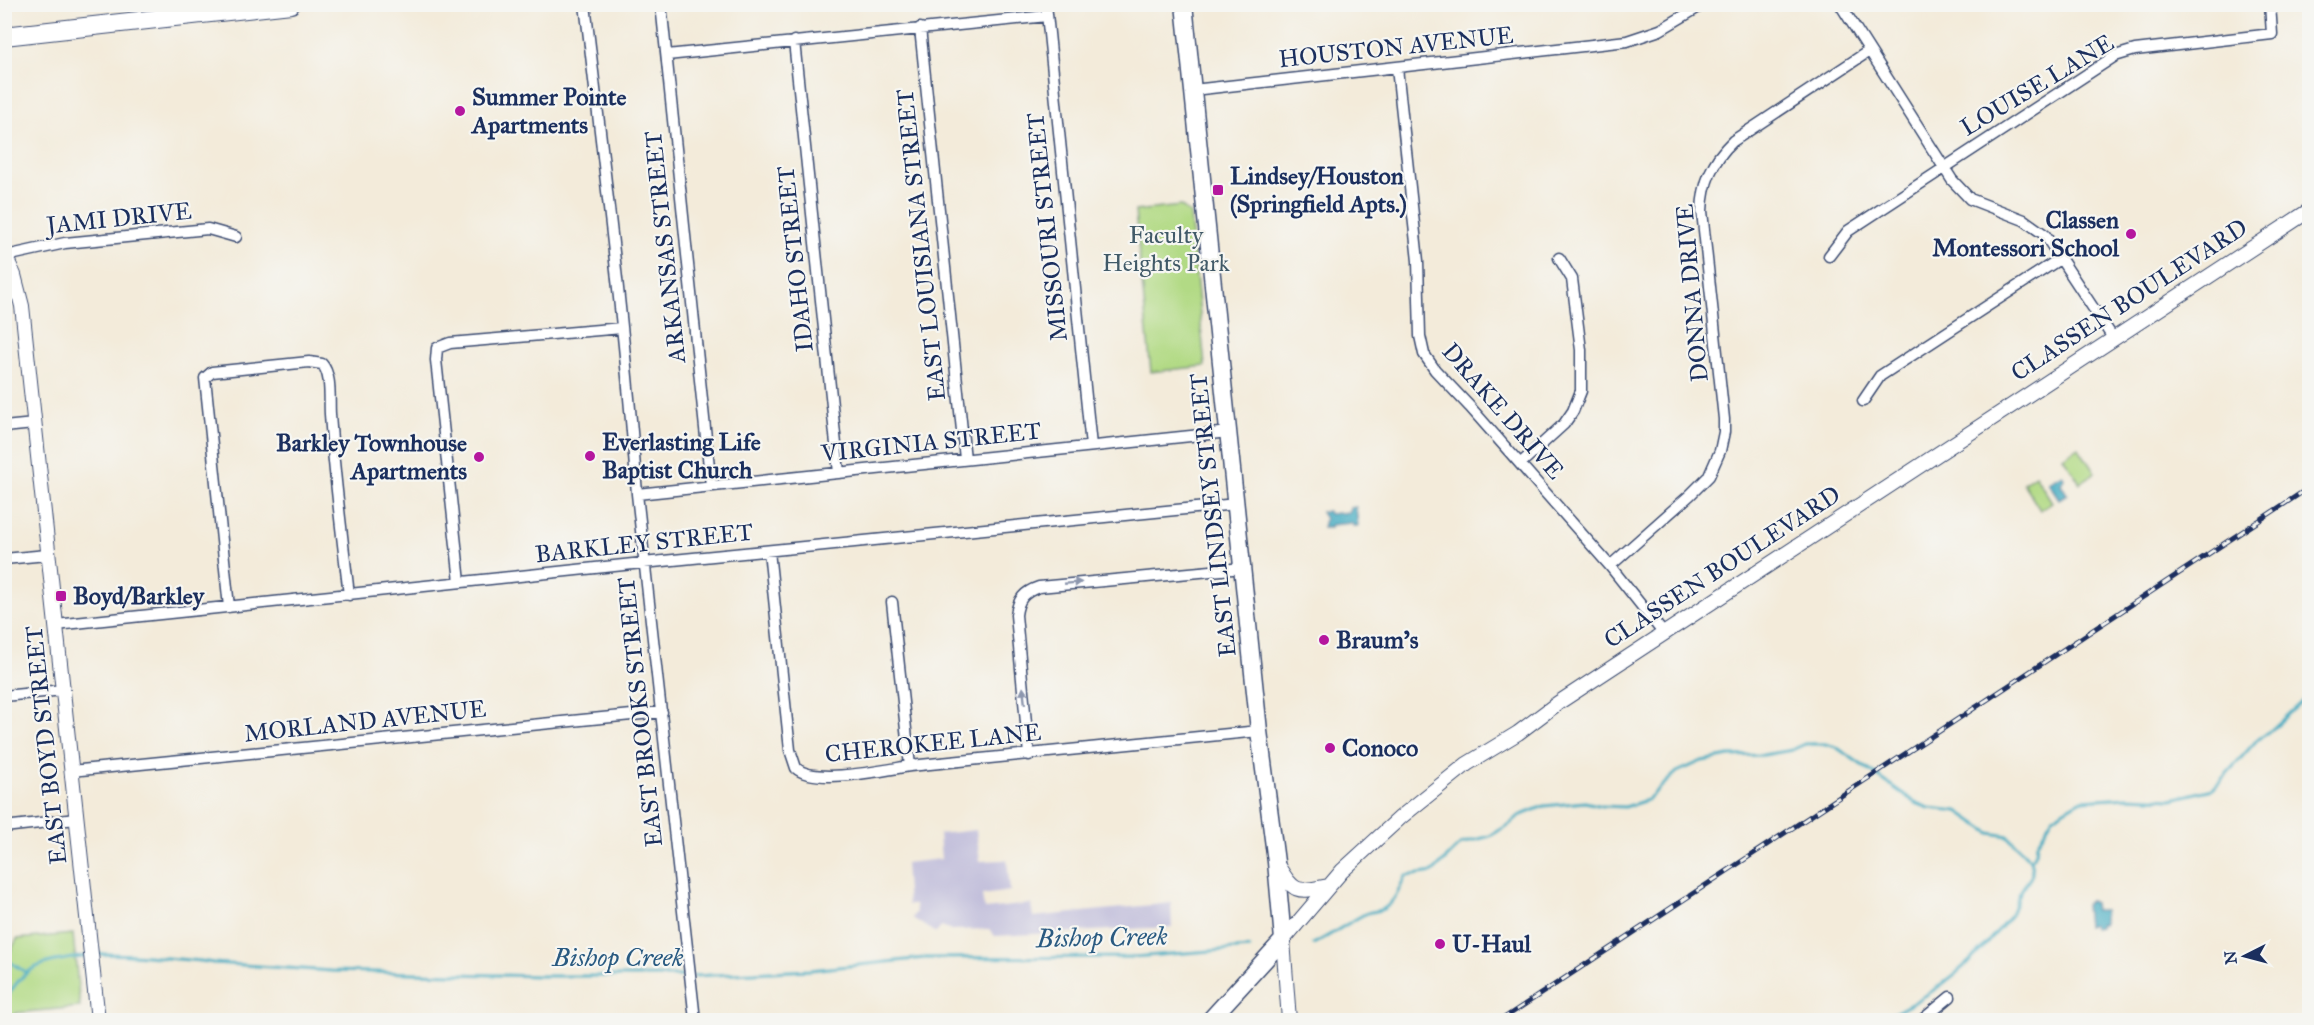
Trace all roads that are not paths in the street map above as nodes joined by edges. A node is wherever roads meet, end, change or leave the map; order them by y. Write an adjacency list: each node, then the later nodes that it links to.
1 (291, 4): 9 (main road)
2 (585, 4): 27 (street, EAST BROOKS STREET)
3 (661, 4): 15 (street, ARKANSAS STREET)
4 (1046, 4): 10 (street, MISSOURI STREET)
5 (1184, 4): 17 (main road, EAST LINDSEY STREET)
6 (1704, 4): 16 (street, HOUSTON AVENUE)
7 (1840, 4): 14 (street)
8 (2270, 4): 18 (street, LOUISE LANE)
9 (183, 10): 12 (main road)
10 (1047, 16): 11 (street); 33 (street, MISSOURI STREET)
11 (920, 28): 13 (street); 34 (street, EAST LOUISIANA STREET)
12 (4, 36)
13 (794, 41): 15 (street); 36 (street, IDAHO STREET)
14 (1869, 51): 18 (street); 44 (street, DONNA DRIVE)
15 (667, 55): 37 (street, ARKANSAS STREET)
16 (1397, 68): 17 (street, HOUSTON AVENUE); 35 (street, DRAKE DRIVE)
17 (1193, 90): 32 (main road, EAST LINDSEY STREET)
18 (1943, 168): 22 (street, LOUISE LANE); 24 (street)
19 (2310, 210): 28 (street, CLASSEN BOULEVARD)
20 (236, 237): 21 (street, JAMI DRIVE)
21 (5, 254): 25 (street, EAST BOYD STREET)
22 (1829, 256)
23 (1559, 258): 35 (street)
24 (2061, 258): 28 (street); 29 (street)
25 (19, 293): 26 (street); 30 (street, EAST BOYD STREET)
26 (4, 296)
27 (622, 328): 38 (street, EAST BROOKS STREET); 46 (street)
28 (2113, 338): 51 (street, CLASSEN BOULEVARD)
29 (1863, 401)
30 (34, 424): 31 (street); 41 (street, EAST BOYD STREET)
31 (4, 427)
32 (1229, 432): 33 (street, VIRGINIA STREET); 39 (main road, EAST LINDSEY STREET)
33 (1091, 446): 34 (street, VIRGINIA STREET)
34 (965, 459): 36 (street, VIRGINIA STREET)
35 (1520, 464): 44 (street, DRAKE DRIVE)
36 (839, 473): 37 (street, VIRGINIA STREET)
37 (711, 486): 38 (street, VIRGINIA STREET)
38 (637, 494): 43 (street, EAST BROOKS STREET)
39 (1236, 504): 40 (street, BARKLEY STREET); 45 (main road, EAST LINDSEY STREET)
40 (769, 551): 43 (street, BARKLEY STREET); 57 (street, CHEROKEE LANE)
41 (47, 555): 42 (street); 50 (street, EAST BOYD STREET)
42 (4, 559)
43 (645, 563): 46 (street, BARKLEY STREET); 54 (street, EAST BROOKS STREET)
44 (1610, 566): 51 (street, DRAKE DRIVE)
45 (1243, 568): 55 (main road, EAST LINDSEY STREET); 56 (street, one-way to 45)
46 (460, 582): 47 (street, BARKLEY STREET)
47 (349, 595): 49 (street, BARKLEY STREET); 49 (street)
48 (892, 602): 57 (street)
49 (229, 607): 50 (street, BARKLEY STREET)
50 (56, 625): 52 (street, EAST BOYD STREET)
51 (1664, 634): 62 (street, CLASSEN BOULEVARD)
52 (63, 690): 53 (street); 58 (street, EAST BOYD STREET)
53 (4, 696)
54 (662, 712): 58 (street, MORLAND AVENUE); 66 (street, EAST BROOKS STREET)
55 (1259, 731): 56 (street, CHEROKEE LANE); 61 (main road, EAST LINDSEY STREET)
56 (1029, 755): 57 (street, CHEROKEE LANE)
57 (910, 766)
58 (71, 771): 59 (street, EAST BOYD STREET)
59 (76, 819): 60 (street); 65 (street, EAST BOYD STREET)
60 (4, 827)
61 (1276, 862): 62 (street); 63 (main road, EAST LINDSEY STREET)
62 (1329, 886): 63 (street, CLASSEN BOULEVARD)
63 (1283, 940): 67 (main road, CLASSEN BOULEVARD); 68 (street, EAST LINDSEY STREET)
64 (1950, 997): 69 (street)
65 (98, 1020)
66 (695, 1020)
67 (1210, 1020)
68 (1289, 1020)
69 (1922, 1020)

